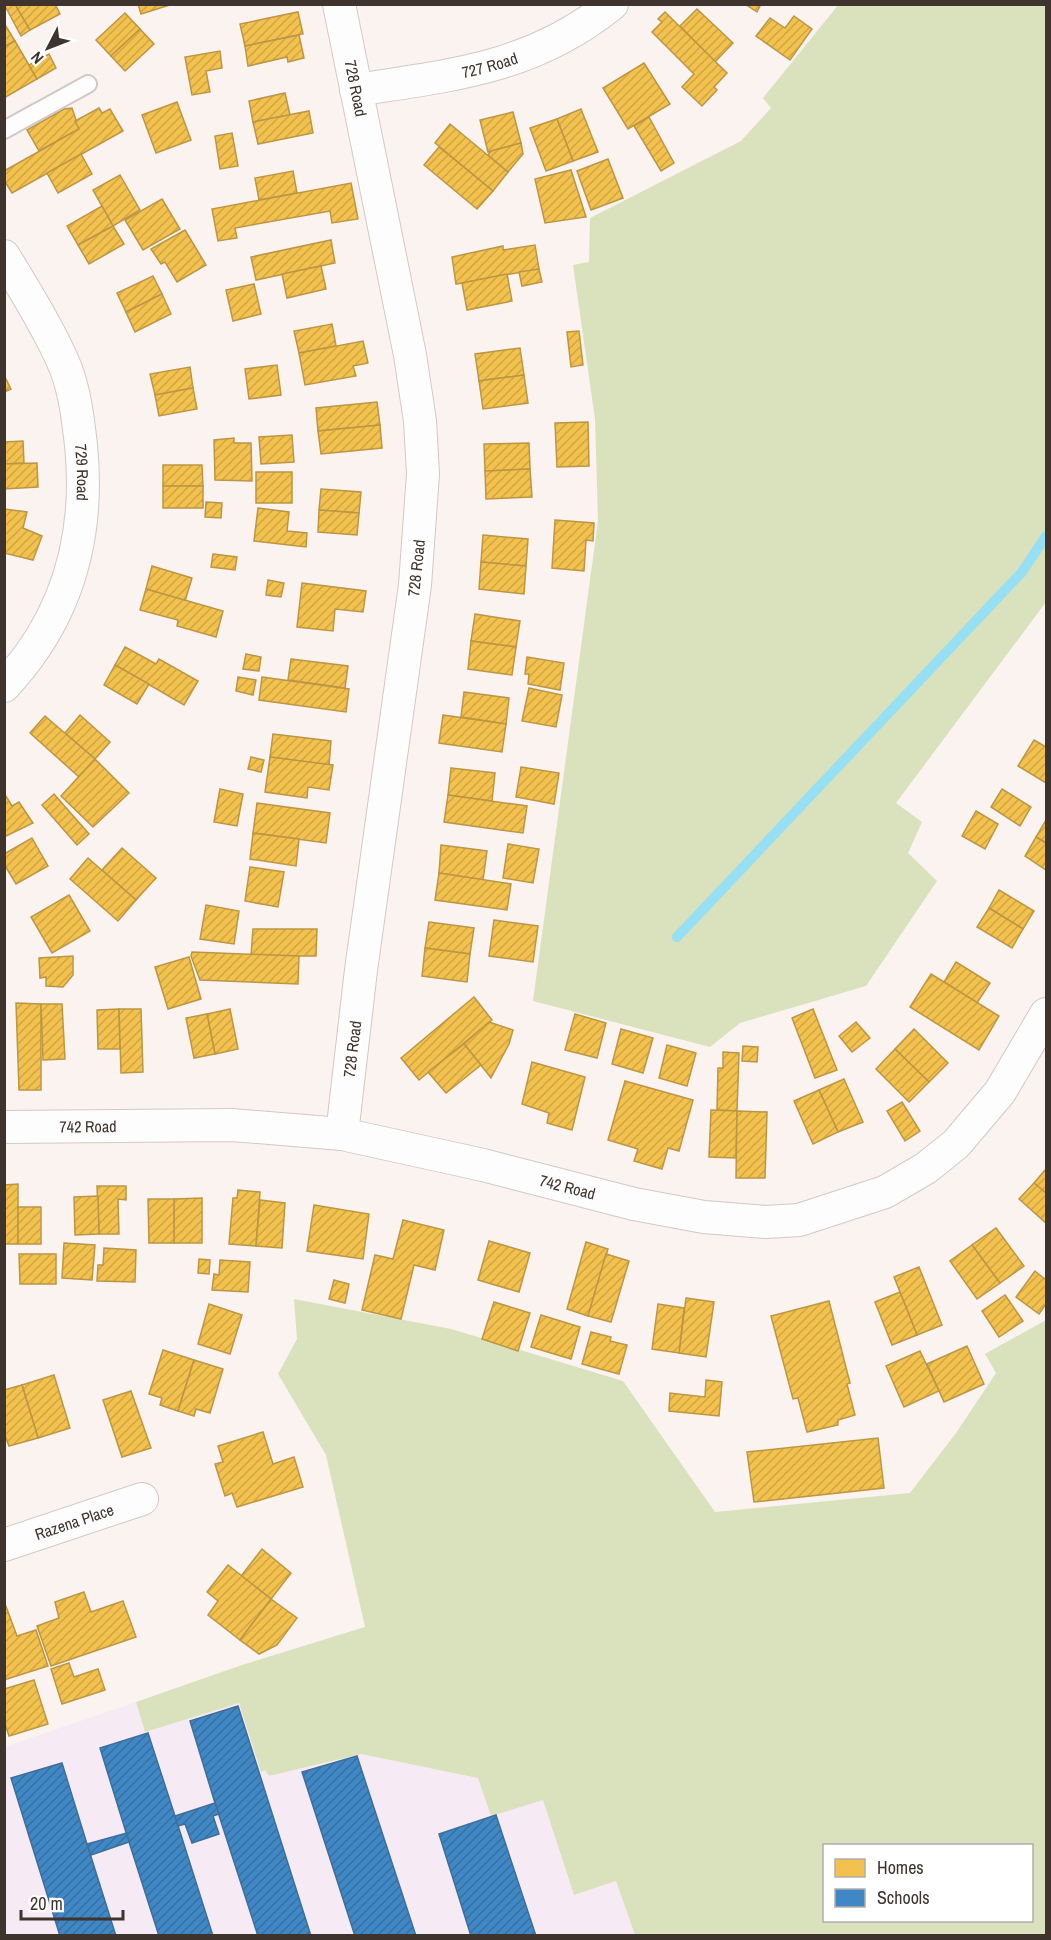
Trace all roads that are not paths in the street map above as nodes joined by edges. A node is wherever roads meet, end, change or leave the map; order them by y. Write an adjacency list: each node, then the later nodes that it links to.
1 (339, 4): 4 (street, 728 Road)
2 (612, 4): 4 (street, 727 Road)
3 (88, 84): 5 (lane)
4 (356, 90): 10 (street, 728 Road)
5 (4, 130)
6 (4, 256): 7 (street, 729 Road)
7 (4, 686)
8 (1047, 1014): 10 (street, 742 Road)
9 (4, 1127): 10 (street, 742 Road)
10 (342, 1134)
11 (142, 1499): 12 (street, Razena Place)
12 (4, 1545)

